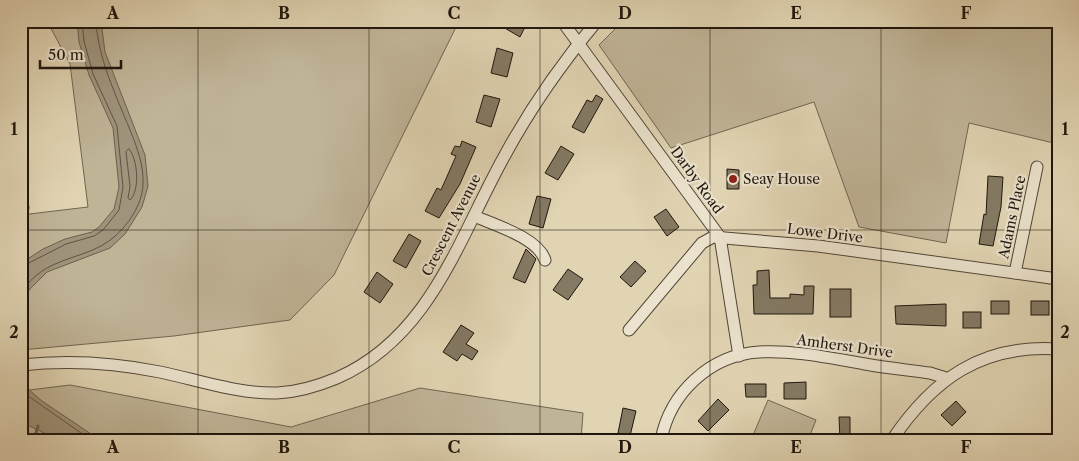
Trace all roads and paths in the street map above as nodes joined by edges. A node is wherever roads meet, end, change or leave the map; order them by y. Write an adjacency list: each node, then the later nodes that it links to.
1 (562, 21): 3 (street, Darby Road)
2 (597, 21): 3 (street, Crescent Avenue)
3 (578, 43): 5 (street, Crescent Avenue); 6 (street, Darby Road)
4 (1037, 168): 8 (street, Adams Place)
5 (474, 216): 7 (street); 13 (street, Crescent Avenue)
6 (720, 237): 8 (street, Lowe Drive); 10 (street); 12 (street, Darby Road)
7 (545, 260)
8 (1016, 273): 9 (street, Lowe Drive)
9 (1058, 278)
10 (629, 330)
11 (1058, 349): 14 (street)
12 (739, 356): 14 (street, Amherst Drive); 15 (street, Amherst Drive)
13 (21, 365)
14 (946, 378): 16 (street)
15 (661, 440)
16 (892, 440)

